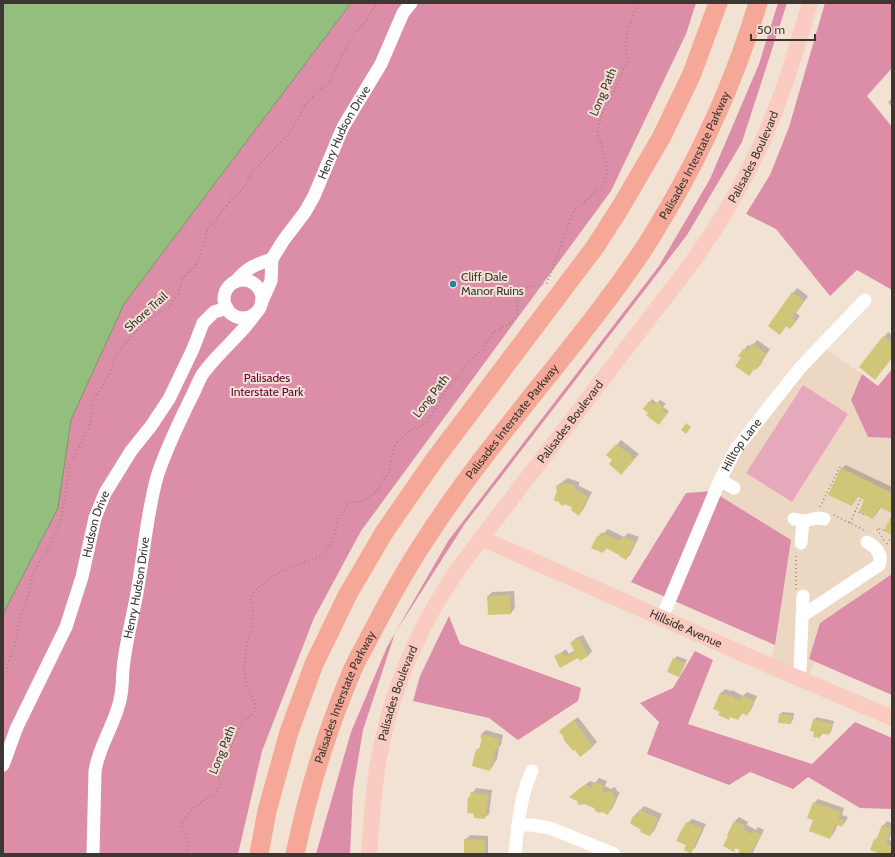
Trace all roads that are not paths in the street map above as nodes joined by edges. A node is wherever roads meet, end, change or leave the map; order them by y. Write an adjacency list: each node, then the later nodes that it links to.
1 (410, 3): 5 (street, Henry Hudson Drive)
2 (718, 3): 27 (highway)
3 (758, 3): 28 (highway, Palisades Interstate Parkway)
4 (810, 3): 16 (main road, Palisades Boulevard)
5 (272, 259): 6 (street); 8 (street, Henry Hudson Drive)
6 (235, 282): 8 (street); 9 (street)
7 (865, 300): 12 (street, Hilltop Lane)
8 (262, 301): 10 (street, Henry Hudson Drive)
9 (230, 312): 10 (street); 11 (street); 23 (street, Hudson Drive)
10 (256, 313): 11 (street, Henry Hudson Drive)
11 (234, 340): 26 (street, Henry Hudson Drive)
12 (720, 480): 13 (street); 20 (street, Hilltop Lane)
13 (734, 488)
14 (825, 514): 17 (street)
15 (872, 537): 19 (street)
16 (481, 538): 20 (main road, Hillside Avenue); 29 (main road, Palisades Boulevard)
17 (798, 547)
18 (799, 593): 19 (street)
19 (802, 616): 21 (street)
20 (662, 618): 21 (main road, Hillside Avenue)
21 (797, 678): 22 (main road, Hillside Avenue)
22 (892, 718)
23 (3, 766)
24 (532, 772): 25 (street)
25 (518, 825): 30 (street); 31 (street)
26 (93, 854)
27 (259, 854)
28 (295, 854)
29 (369, 854)
30 (515, 854)
31 (614, 854)

